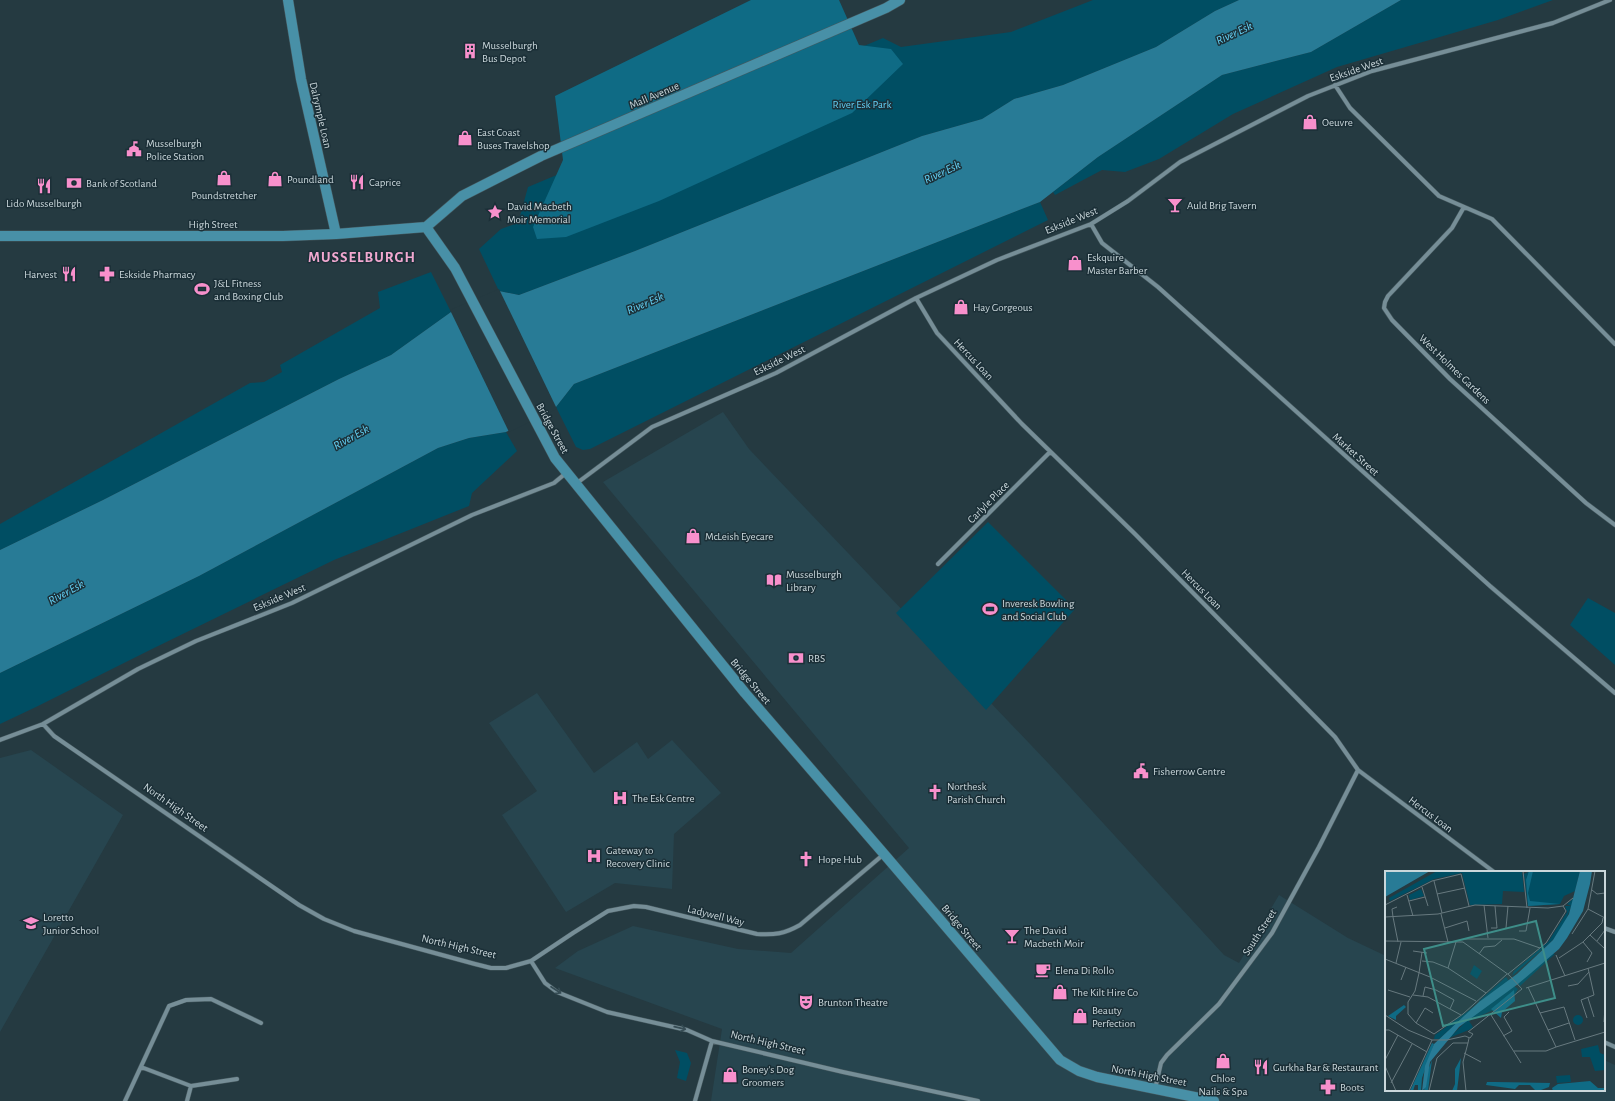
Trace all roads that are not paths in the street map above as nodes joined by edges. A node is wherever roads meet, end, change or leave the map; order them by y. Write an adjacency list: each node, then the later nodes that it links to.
1 (288, 0): 8 (main road, Dalrymple Loan)
2 (900, 0): 7 (main road, Mall Avenue)
3 (1610, 0): 4 (street, Eskside West)
4 (1335, 85): 5 (street); 6 (street, Eskside West)
5 (1464, 207): 11 (street); 15 (street, West Holmes Gardens)
6 (1091, 224): 10 (street, Eskside West); 17 (street, Market Street)
7 (426, 227): 8 (main road, High Street); 13 (main road, Bridge Street)
8 (336, 234): 9 (main road, High Street)
9 (0, 236)
10 (916, 298): 12 (street, Hercus Loan); 14 (street, Eskside West)
11 (1615, 344)
12 (1050, 452): 16 (street, Carlyle Place); 20 (street, Hercus Loan)
13 (567, 473): 14 (main road, Bridge Street); 18 (street, Eskside West)
14 (576, 484): 21 (main road, Bridge Street)
15 (1615, 525)
16 (938, 564)
17 (1615, 693)
18 (43, 724): 19 (street, Eskside West); 25 (street, North High Street)
19 (0, 740)
20 (1358, 770): 22 (street, Hercus Loan); 34 (street, South Street)
21 (884, 854): 25 (street, Ladywell Way); 31 (main road, Bridge Street)
22 (1493, 871)
23 (1605, 928): 24 (street)
24 (1615, 932)
25 (531, 961): 27 (street, North High Street, one-way to 27)
26 (261, 1024): 30 (street)
27 (712, 1041): 37 (street); 38 (street, North High Street)
28 (1605, 1042): 29 (street)
29 (1615, 1047)
30 (141, 1067): 33 (street); 35 (street)
31 (1079, 1071): 34 (main road, North High Street)
32 (237, 1079): 33 (street)
33 (191, 1086): 36 (street)
34 (1155, 1089): 39 (main road, North High Street)
35 (125, 1101)
36 (187, 1101)
37 (695, 1101)
38 (978, 1101)
39 (1214, 1101)

